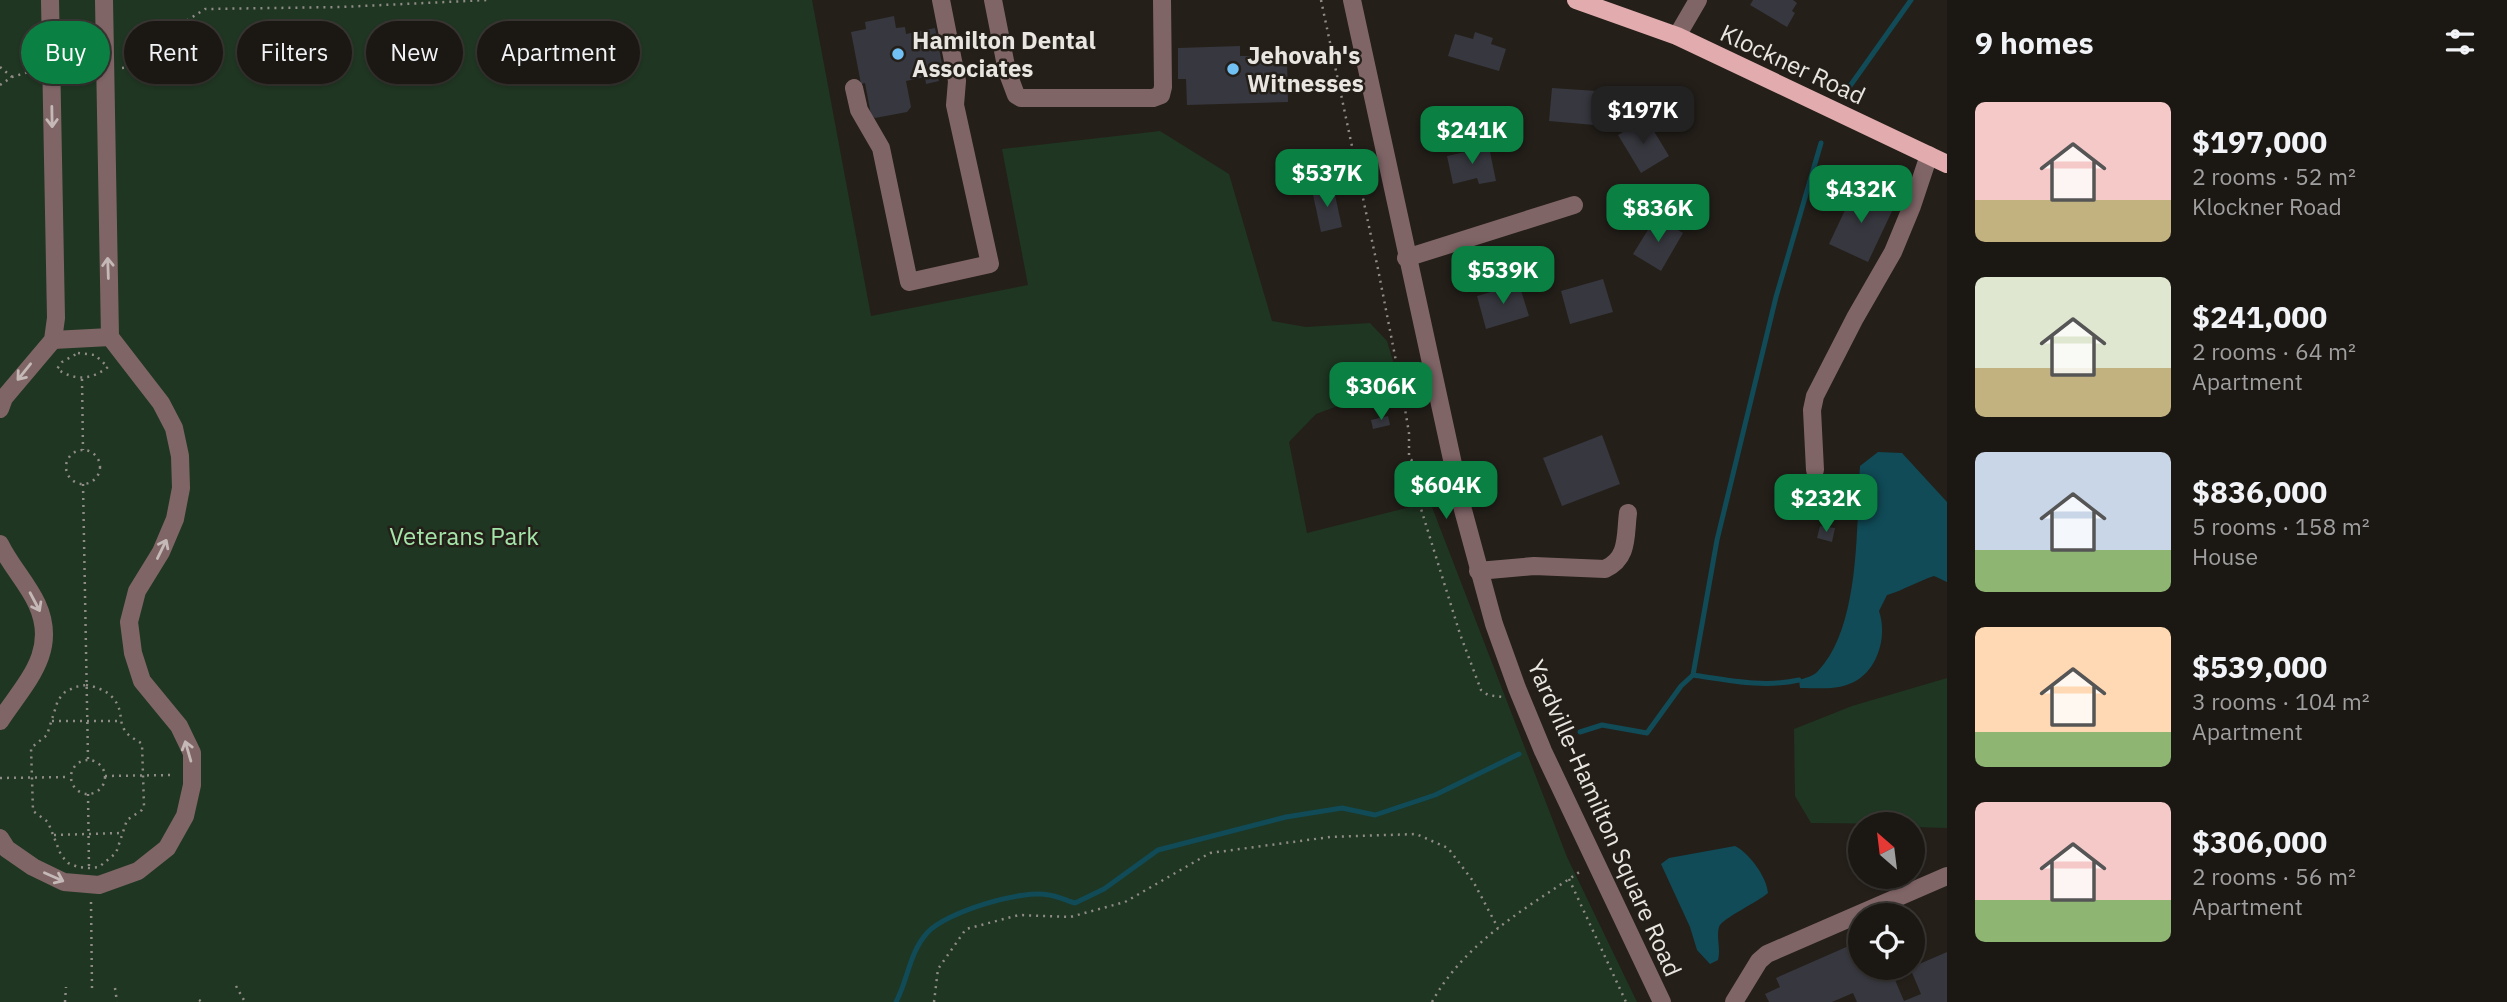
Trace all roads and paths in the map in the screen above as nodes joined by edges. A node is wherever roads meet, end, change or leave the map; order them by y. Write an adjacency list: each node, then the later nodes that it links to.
1 (50, 0): 11 (street)
2 (104, 0): 12 (street)
3 (487, 0): 15 (path)
4 (941, 0): 21 (street)
5 (993, 0): 6 (street)
6 (1162, 0)
7 (1321, 0): 37 (path)
8 (1352, 0): 25 (street, Yardville-Hamilton Square Road)
9 (1576, 0): 13 (main road, Klockner Road)
10 (1698, 0): 13 (street)
11 (50, 21)
12 (104, 21)
13 (1677, 36): 22 (main road, Klockner Road)
14 (0, 67): 17 (path)
15 (110, 69)
16 (21, 74): 17 (path)
17 (12, 77): 20 (path)
18 (51, 84): 27 (street, one-way to 27)
19 (104, 84): 26 (street, one-way to 19)
20 (0, 85)
21 (854, 88)
22 (1929, 155): 23 (main road, Klockner Road); 31 (street)
23 (1947, 164)
24 (1574, 205): 25 (street)
25 (1406, 258): 35 (street, Yardville-Hamilton Square Road)
26 (110, 337): 27 (street); 43 (street, one-way to 26)
27 (52, 340): 29 (street, one-way to 29)
28 (82, 378): 28 (path); 30 (path)
29 (0, 409)
30 (83, 450): 32 (path); 32 (path)
31 (1815, 471)
32 (83, 484): 36 (path)
33 (1628, 513): 35 (street)
34 (0, 544): 38 (street, one-way to 38)
35 (1478, 571): 37 (street, Yardville-Hamilton Square Road)
36 (86, 685): 39 (path); 40 (path); 41 (path)
37 (1518, 691): 54 (street, Yardville-Hamilton Square Road)
38 (0, 720)
39 (52, 721): 40 (path); 46 (path)
40 (87, 721): 41 (path); 42 (path)
41 (121, 721): 45 (path)
42 (88, 759): 44 (path); 47 (path)
43 (192, 775): 45 (path); 55 (street)
44 (105, 776): 45 (path); 49 (path)
45 (143, 776): 50 (path)
46 (31, 777): 47 (path); 48 (path); 52 (path)
47 (70, 777): 49 (path)
48 (0, 778)
49 (88, 794): 51 (path)
50 (122, 833): 51 (path); 55 (path)
51 (89, 834): 52 (path); 55 (path)
52 (54, 835): 55 (path)
53 (0, 838): 55 (street, one-way to 55)
54 (1595, 861): 57 (path); 69 (street, Yardville-Hamilton Square Road)
55 (89, 876): 61 (path)
56 (1947, 876): 70 (street)
57 (1569, 879): 58 (path); 68 (path)
58 (1498, 928): 66 (path); 67 (path)
59 (236, 986): 65 (path)
60 (66, 987): 63 (path)
61 (92, 988)
62 (115, 988): 64 (path)
63 (65, 1002)
64 (117, 1002)
65 (245, 1002)
66 (934, 1002)
67 (1432, 1002)
68 (1626, 1002)
69 (1662, 1002)
70 (1734, 1002)

